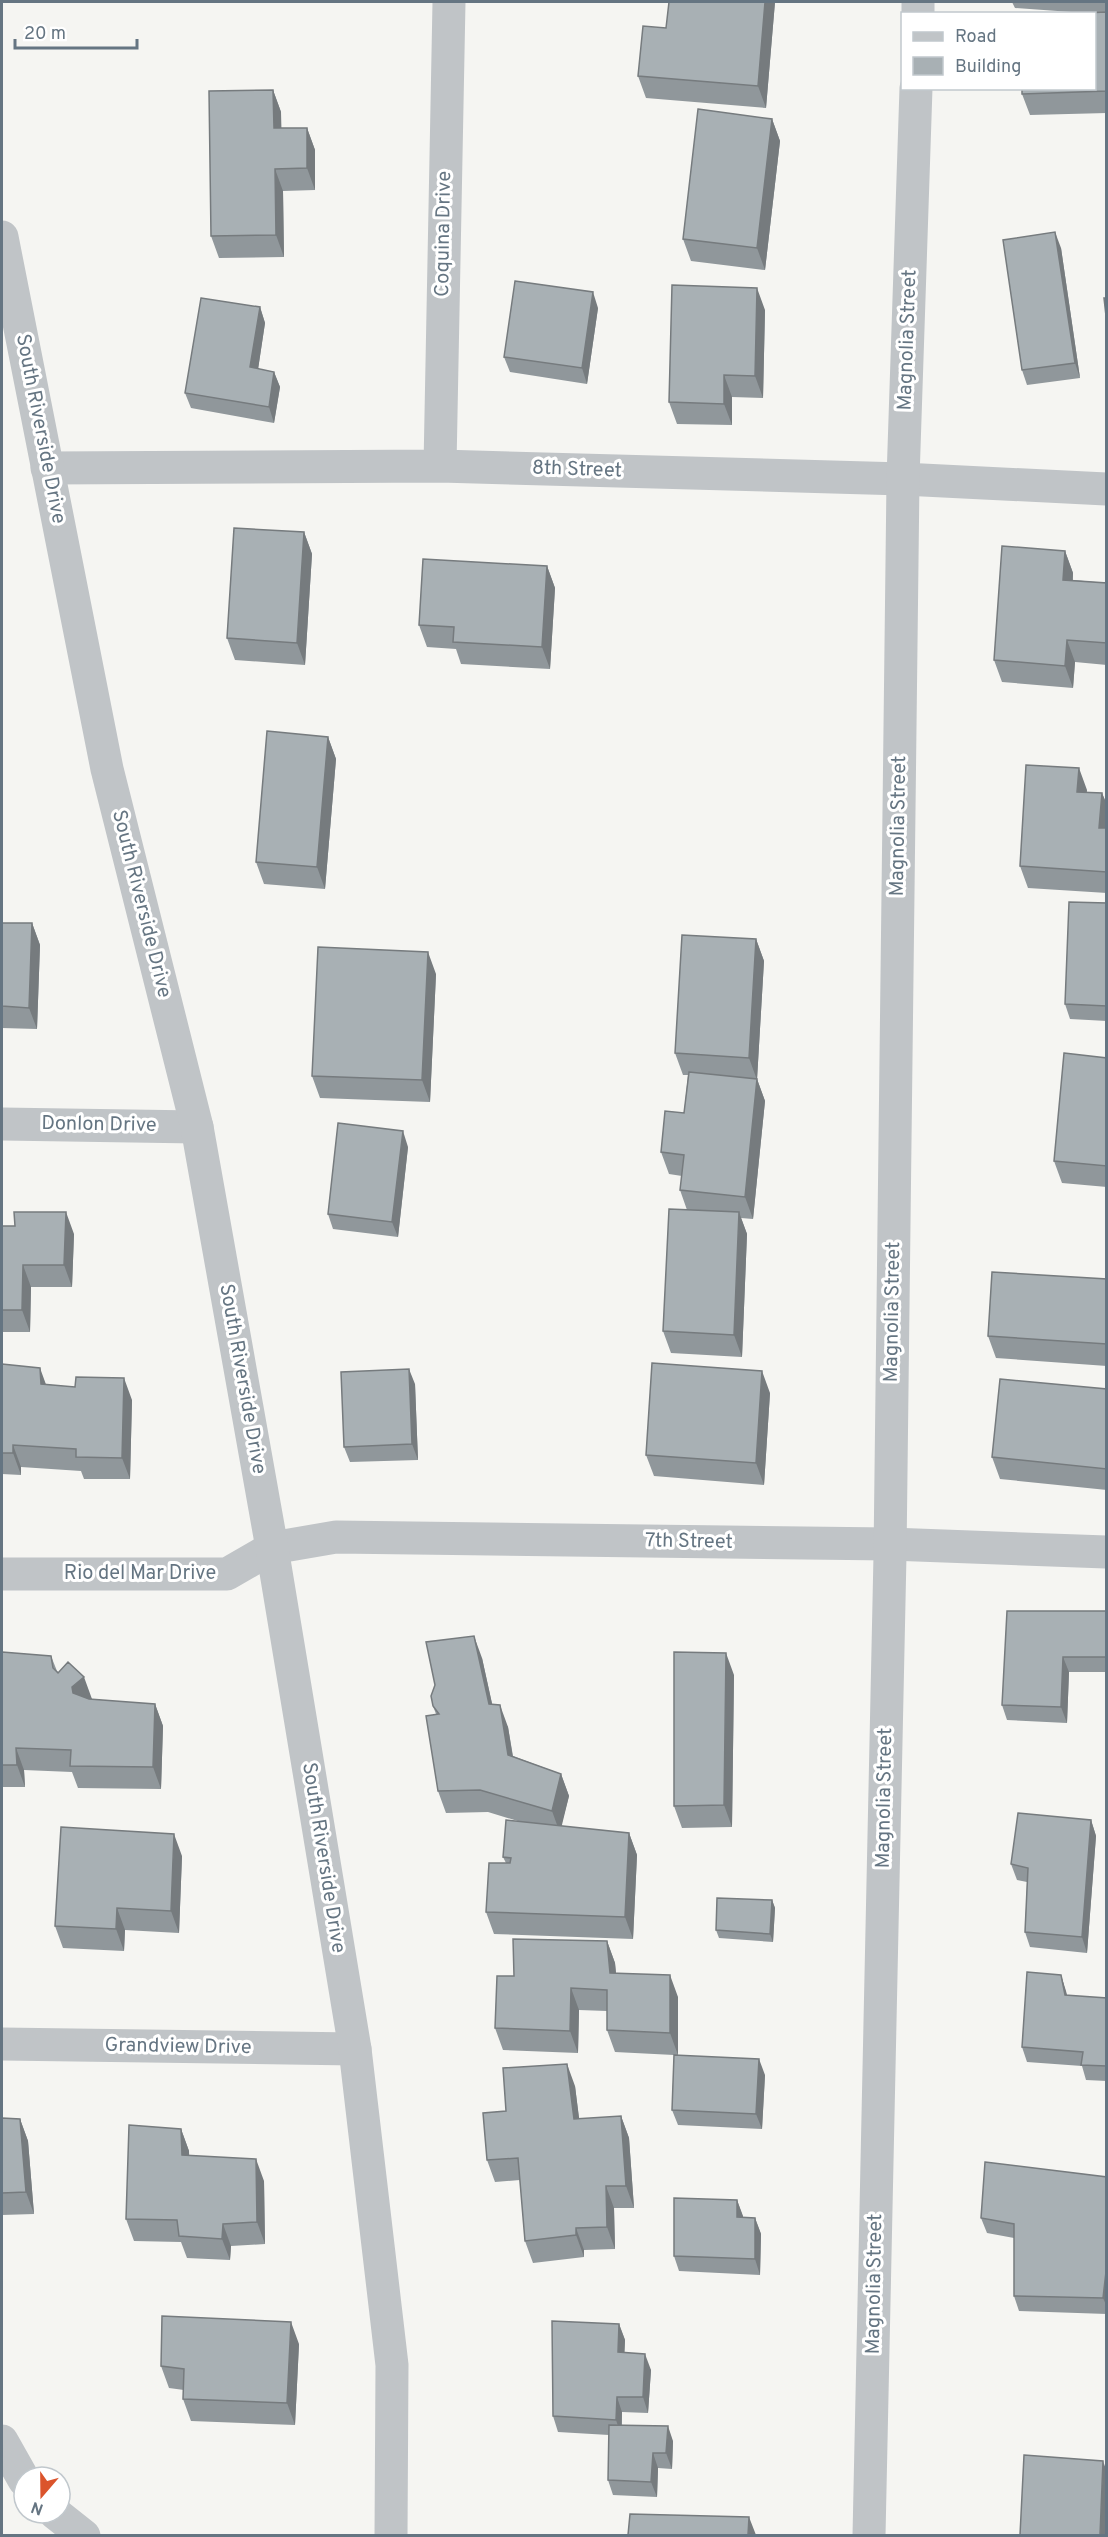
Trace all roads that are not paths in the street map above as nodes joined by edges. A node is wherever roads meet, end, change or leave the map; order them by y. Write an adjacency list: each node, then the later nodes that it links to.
1 (449, 2): 4 (street, Coquina Drive)
2 (916, 90): 6 (street, Magnolia Street)
3 (2, 237): 5 (street, South Riverside Drive)
4 (440, 466): 5 (street, 8th Street); 6 (street, 8th Street)
5 (48, 468): 9 (street, South Riverside Drive)
6 (903, 479): 7 (street, 8th Street); 10 (street, Magnolia Street)
7 (1107, 489)
8 (2, 1124): 9 (street, Donlon Drive)
9 (197, 1126): 11 (street, South Riverside Drive)
10 (890, 1544): 11 (street, 7th Street); 12 (street, 7th Street); 21 (street, Magnolia Street)
11 (272, 1548): 13 (street, Rio del Mar Drive); 15 (street, South Riverside Drive)
12 (1107, 1552)
13 (2, 1574)
14 (2, 2044): 15 (street, Grandview Drive)
15 (355, 2049): 20 (street, South Riverside Drive)
16 (2, 2441): 17 (street)
17 (16, 2465)
18 (71, 2525): 19 (street)
19 (84, 2535)
20 (391, 2535)
21 (870, 2535)

